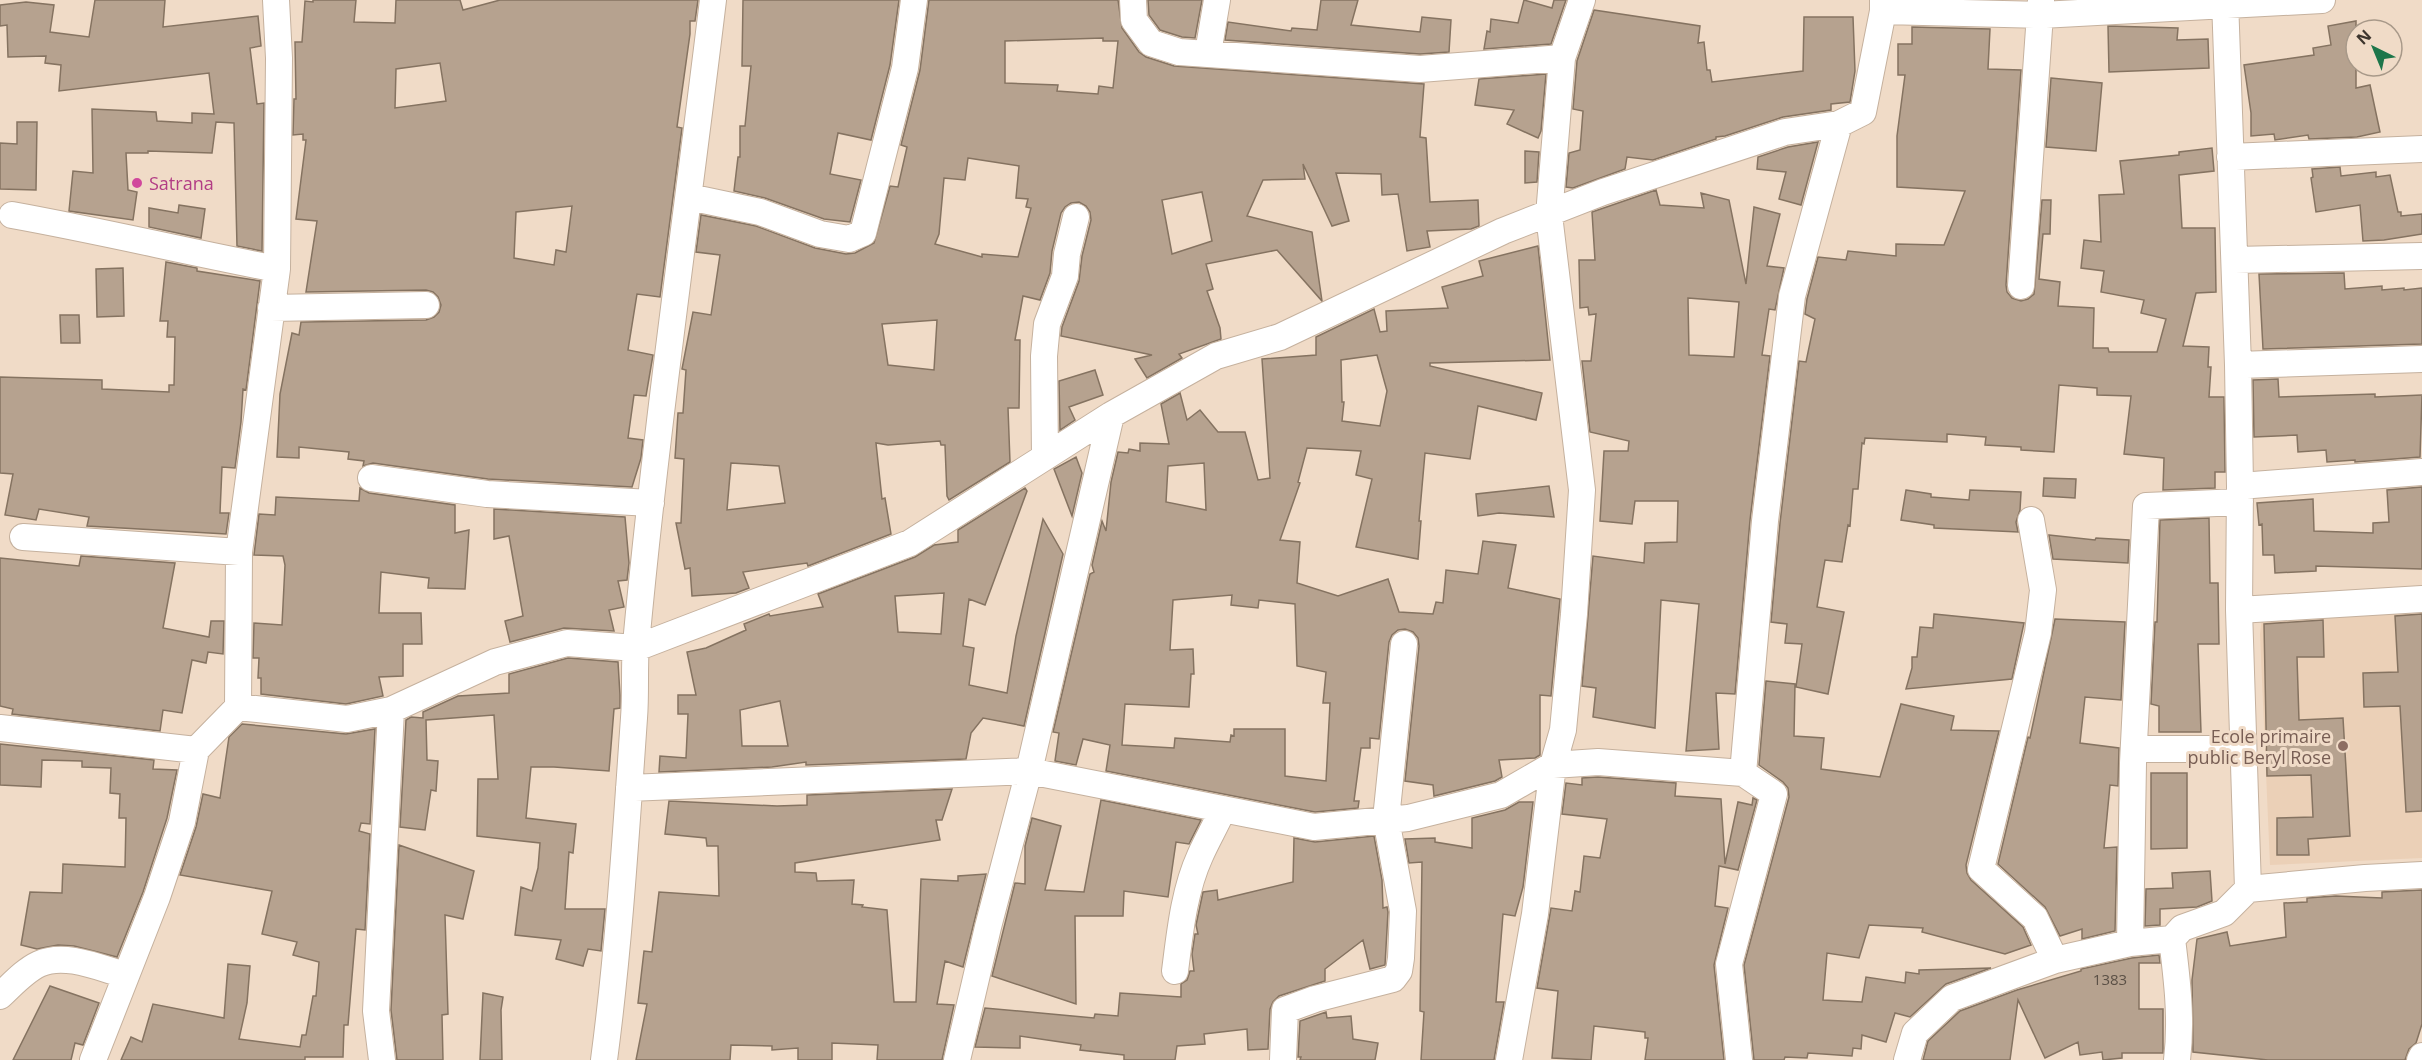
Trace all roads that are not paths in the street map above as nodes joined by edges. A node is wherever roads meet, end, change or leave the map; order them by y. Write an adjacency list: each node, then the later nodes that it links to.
1 (276, 0): 22 (street)
2 (713, 0): 16 (street)
3 (914, 0): 16 (street)
4 (1133, 0): 11 (street)
5 (1217, 0): 11 (street)
6 (1582, 0): 12 (street)
7 (2322, 0): 8 (street)
8 (2225, 2): 10 (street); 15 (street)
9 (1877, 4): 10 (street); 13 (street)
10 (2041, 8): 23 (street)
11 (1208, 53): 12 (street)
12 (1562, 58): 18 (street)
13 (1839, 124): 18 (street); 49 (street)
14 (2422, 149): 15 (street)
15 (2230, 157): 21 (street)
16 (689, 197): 33 (street)
17 (12, 215): 22 (street)
18 (1549, 215): 28 (street); 47 (street)
19 (1076, 217): 29 (street)
20 (2422, 256): 21 (street)
21 (2235, 260): 27 (street)
22 (277, 269): 25 (street)
23 (2022, 286)
24 (426, 305): 25 (street)
25 (271, 308): 36 (street)
26 (2422, 359): 27 (street)
27 (2238, 365): 32 (street)
28 (1111, 415): 29 (street); 48 (street)
29 (1045, 456): 40 (street)
30 (2422, 472): 32 (street)
31 (371, 478): 33 (street)
32 (2240, 494): 38 (street); 44 (street)
33 (651, 503): 40 (street)
34 (2031, 520): 57 (street)
35 (23, 537): 36 (street)
36 (239, 552): 41 (street)
37 (2422, 599): 38 (street)
38 (2239, 610): 45 (street)
39 (1404, 644): 52 (street)
40 (636, 648): 42 (street); 50 (street)
41 (238, 707): 42 (street); 46 (street)
42 (391, 710): 63 (street)
43 (0, 728): 46 (street)
44 (2135, 749): 45 (street); 56 (street)
45 (2242, 749): 54 (street)
46 (196, 750): 59 (street)
47 (1553, 765): 49 (street); 52 (street); 67 (street)
48 (1029, 771): 50 (street); 51 (street); 65 (street)
49 (1743, 772): 68 (street)
50 (629, 788): 64 (street)
51 (1223, 809): 52 (street); 58 (street)
52 (1386, 819): 66 (street)
53 (2422, 875): 54 (street)
54 (2248, 889): 55 (street)
55 (2172, 939): 56 (street); 70 (street)
56 (2130, 943): 57 (street)
57 (2055, 960): 69 (street)
58 (1175, 971)
59 (125, 975): 60 (street); 62 (street)
60 (0, 996)
61 (2422, 1056): 71 (street)
62 (93, 1060)
63 (382, 1060)
64 (604, 1060)
65 (957, 1060)
66 (1283, 1060)
67 (1509, 1060)
68 (1739, 1060)
69 (1907, 1060)
70 (2177, 1060)
71 (2420, 1060)

